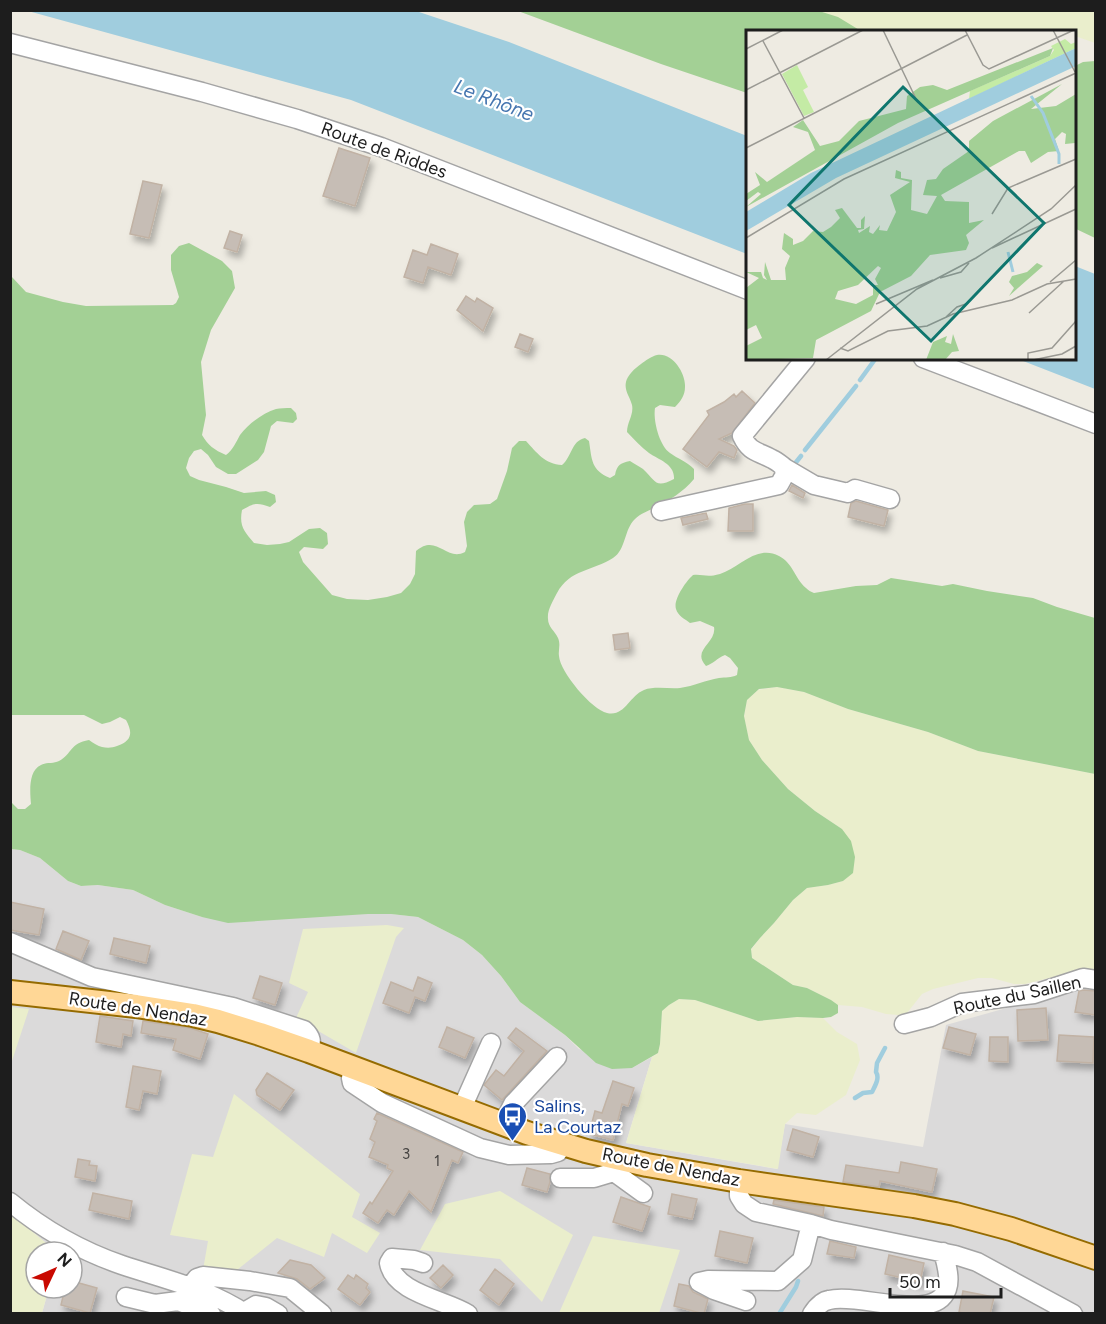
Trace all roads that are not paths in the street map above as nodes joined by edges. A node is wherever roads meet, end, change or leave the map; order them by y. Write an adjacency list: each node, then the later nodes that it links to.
1 (10, 43): 2 (street, Route de Riddes)
2 (746, 290)
3 (804, 360): 6 (street)
4 (928, 360): 5 (street)
5 (1095, 424)
6 (785, 468): 7 (street); 8 (street)
7 (890, 499)
8 (661, 511)
9 (10, 942): 14 (street)
10 (1095, 980): 12 (street, Route du Saillen)
11 (10, 992): 14 (main road, Route de Nendaz)
12 (904, 1024)
13 (491, 1043): 17 (street)
14 (309, 1051): 16 (main road, Route de Nendaz)
15 (557, 1057): 18 (street)
16 (354, 1068): 17 (main road, Route de Nendaz); 19 (street)
17 (462, 1108): 18 (main road, Route de Nendaz)
18 (503, 1124): 19 (main road, Route de Nendaz)
19 (562, 1144): 20 (main road, Route de Nendaz)
20 (616, 1165): 21 (street); 22 (main road, Route de Nendaz); 23 (street)
21 (560, 1178)
22 (739, 1181): 25 (street); 27 (main road, Route de Nendaz)
23 (643, 1193)
24 (10, 1202): 29 (street)
25 (811, 1224): 26 (street); 33 (street)
26 (943, 1252): 39 (street); 40 (street)
27 (1095, 1258)
28 (84, 1262): 29 (street)
29 (118, 1263): 31 (street)
30 (423, 1263): 38 (street)
31 (190, 1287): 34 (street); 37 (street)
32 (126, 1297): 35 (street)
33 (746, 1301)
34 (245, 1313): 36 (street)
35 (211, 1314)
36 (278, 1314)
37 (322, 1314)
38 (468, 1314)
39 (812, 1314)
40 (1073, 1314)

